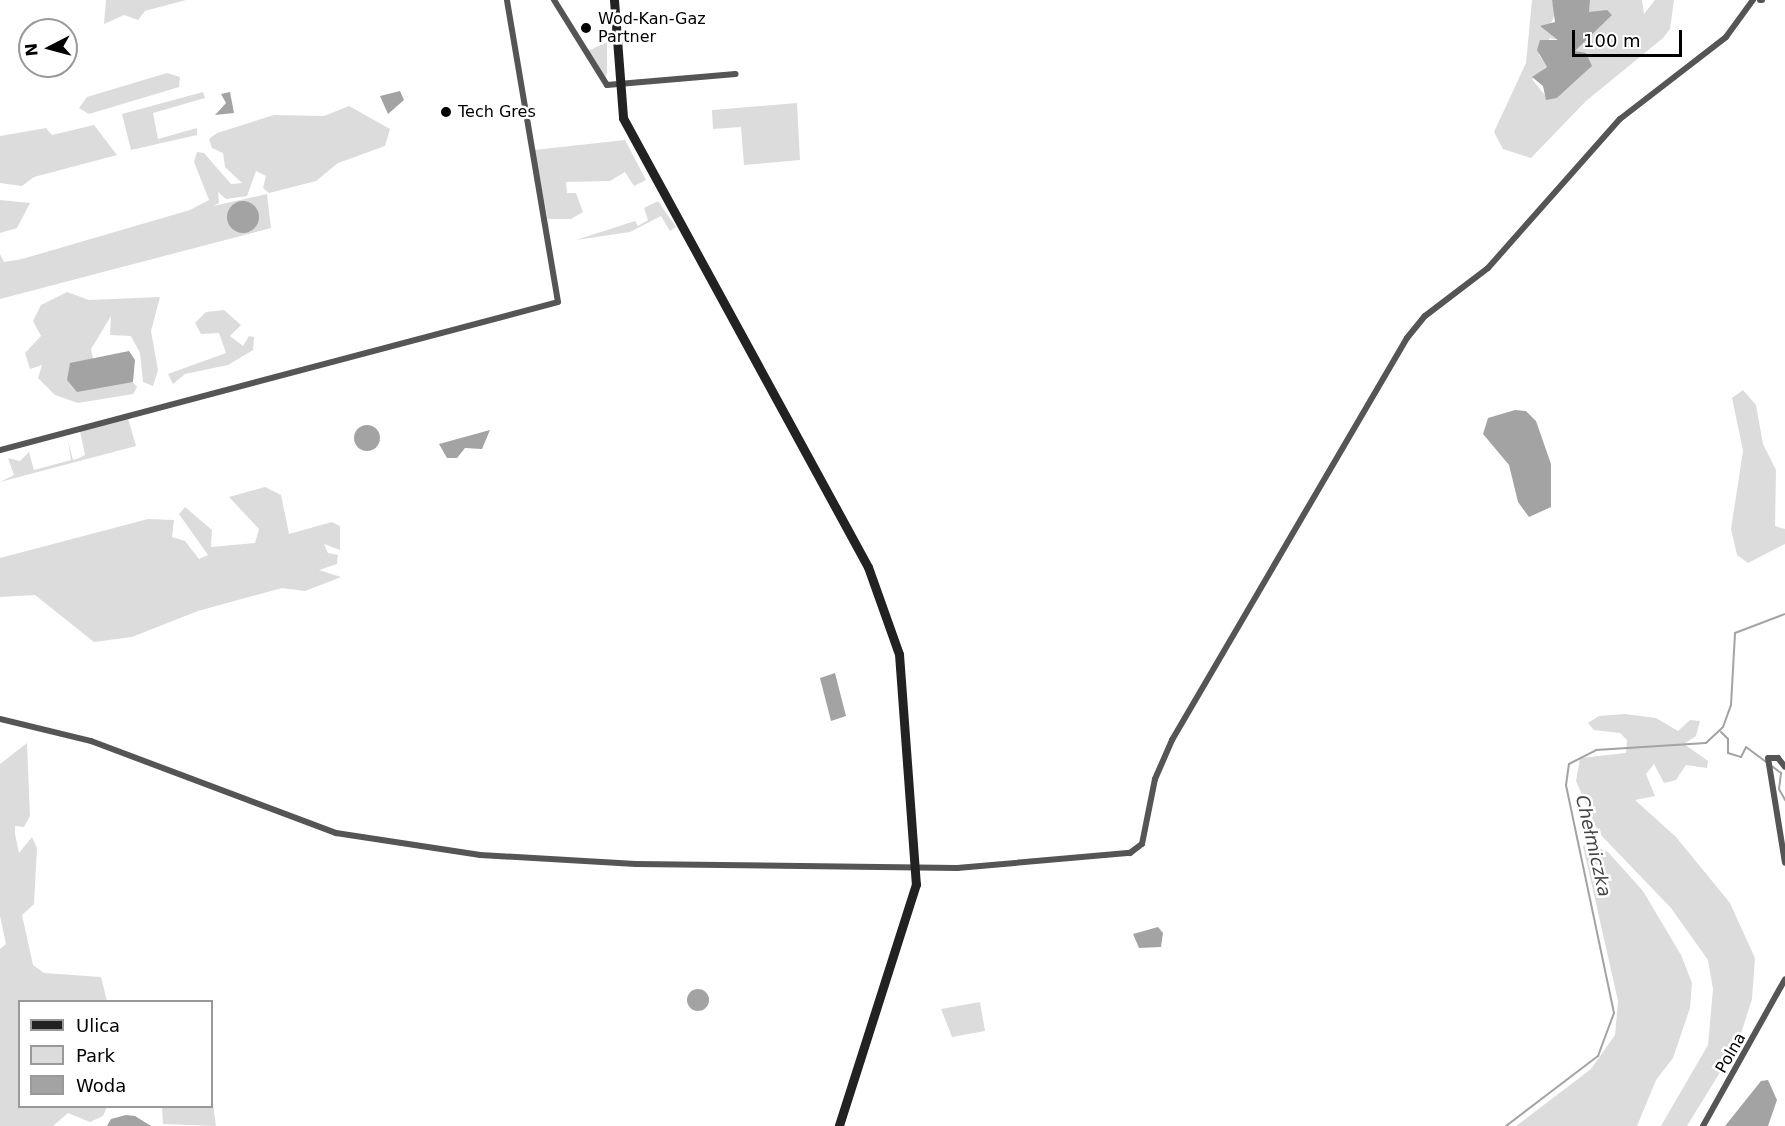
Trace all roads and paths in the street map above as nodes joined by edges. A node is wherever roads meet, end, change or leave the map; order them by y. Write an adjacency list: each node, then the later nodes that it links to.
1 (507, 0): 7 (street)
2 (554, 0): 6 (street)
3 (614, 0): 6 (main road)
4 (1753, 0): 11 (street)
5 (736, 74): 6 (street)
6 (616, 84): 11 (main road)
7 (0, 450)
8 (0, 718): 11 (street)
9 (1785, 767): 10 (street)
10 (1785, 863)
11 (917, 868): 13 (main road)
12 (1785, 979): 14 (street, Polna)
13 (839, 1126)
14 (1703, 1126)

